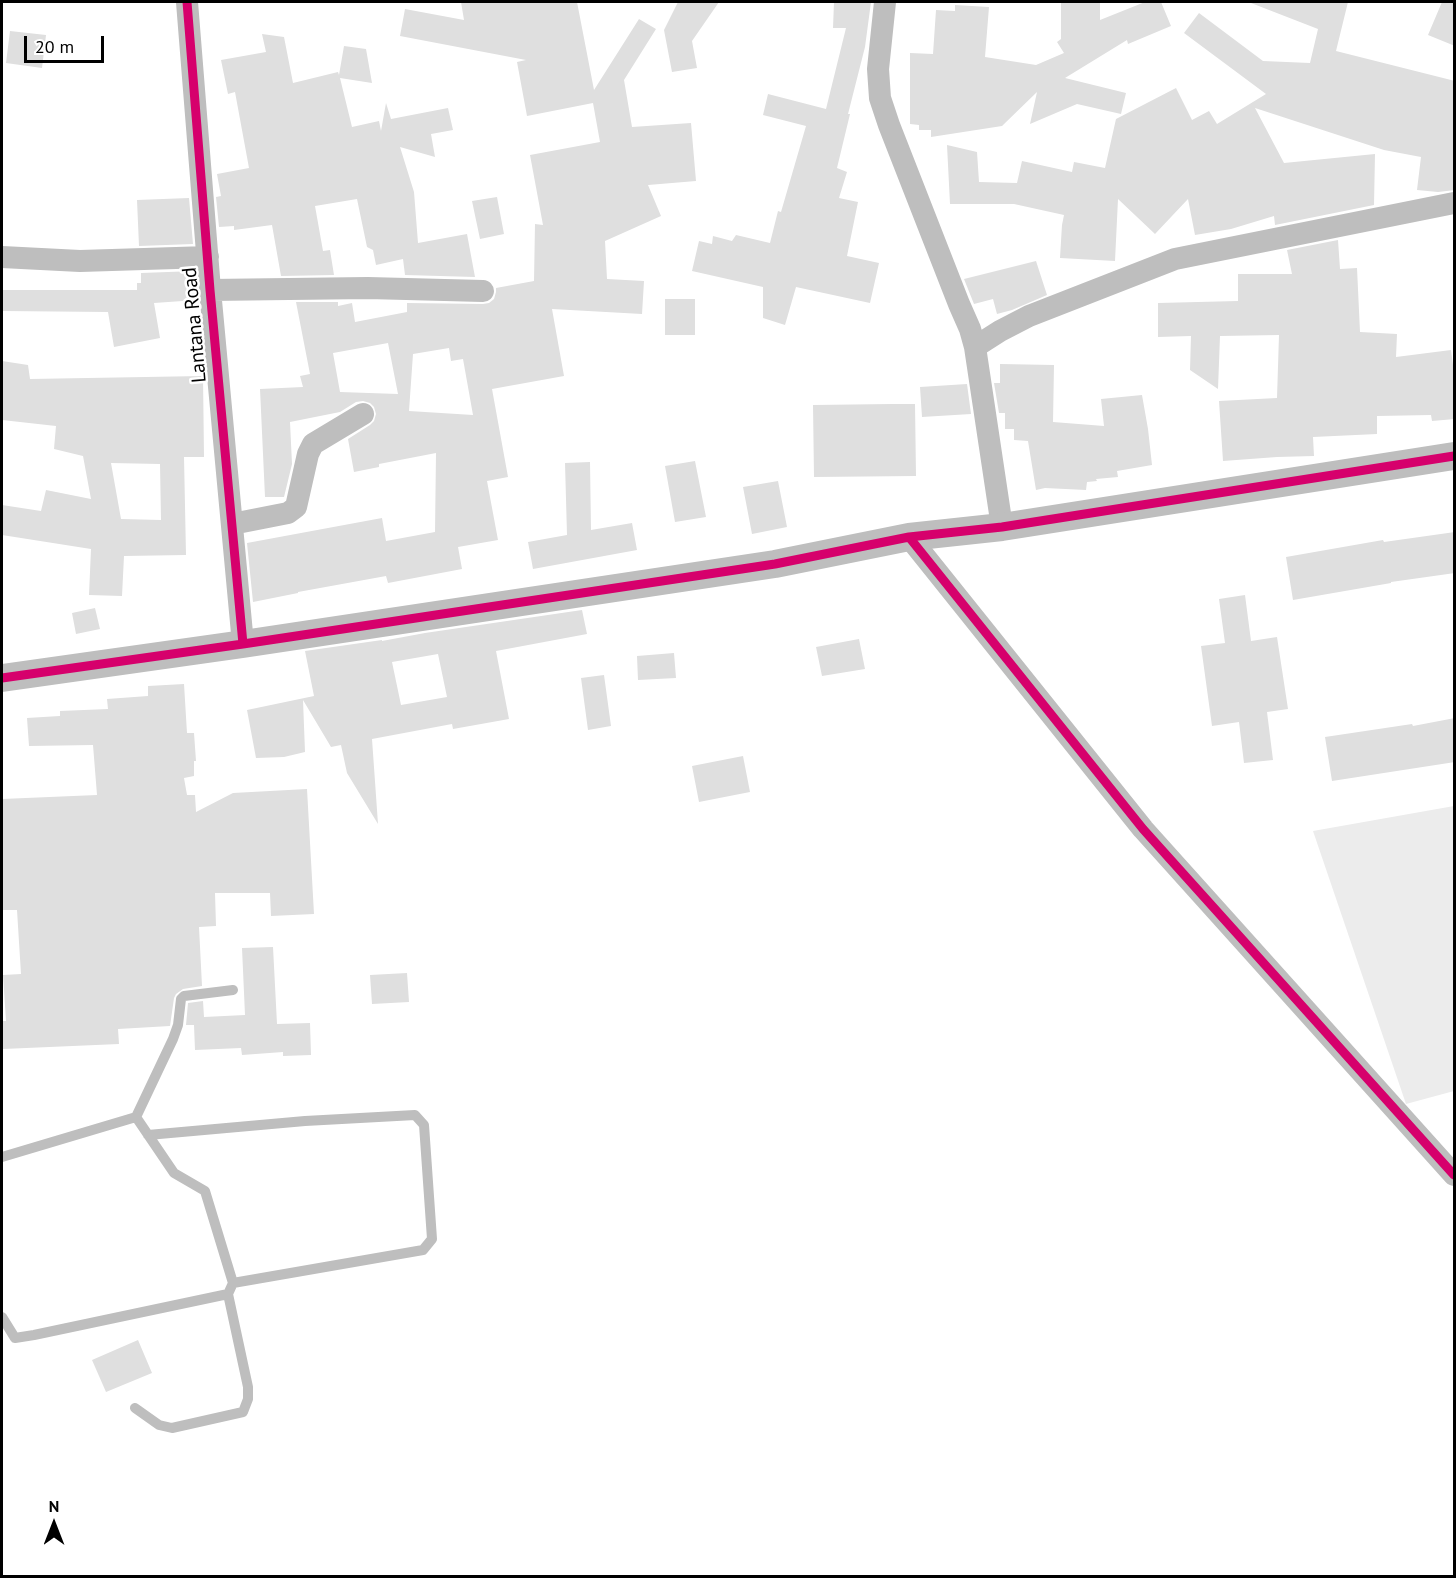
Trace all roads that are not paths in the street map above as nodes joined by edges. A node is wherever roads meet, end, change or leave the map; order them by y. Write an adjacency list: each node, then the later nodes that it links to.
1 (187, 2): 5 (street, Lantana Road)
2 (885, 2): 8 (street)
3 (1455, 202): 8 (street)
4 (2, 257): 5 (street)
5 (207, 257): 6 (street, Lantana Road)
6 (210, 290): 7 (street); 11 (street, Lantana Road)
7 (483, 291)
8 (975, 347): 12 (street)
9 (363, 414): 11 (street)
10 (1455, 456): 12 (street)
11 (232, 524): 14 (street, Lantana Road)
12 (1002, 527): 13 (street)
13 (909, 537): 14 (street); 20 (street)
14 (243, 644): 15 (street)
15 (2, 678)
16 (233, 990): 17 (lane)
17 (136, 1118): 18 (lane); 19 (lane)
18 (148, 1135): 21 (lane); 21 (lane)
19 (2, 1157)
20 (1455, 1175)
21 (233, 1283): 22 (lane)
22 (228, 1294): 23 (lane); 24 (lane)
23 (2, 1317)
24 (135, 1408)

